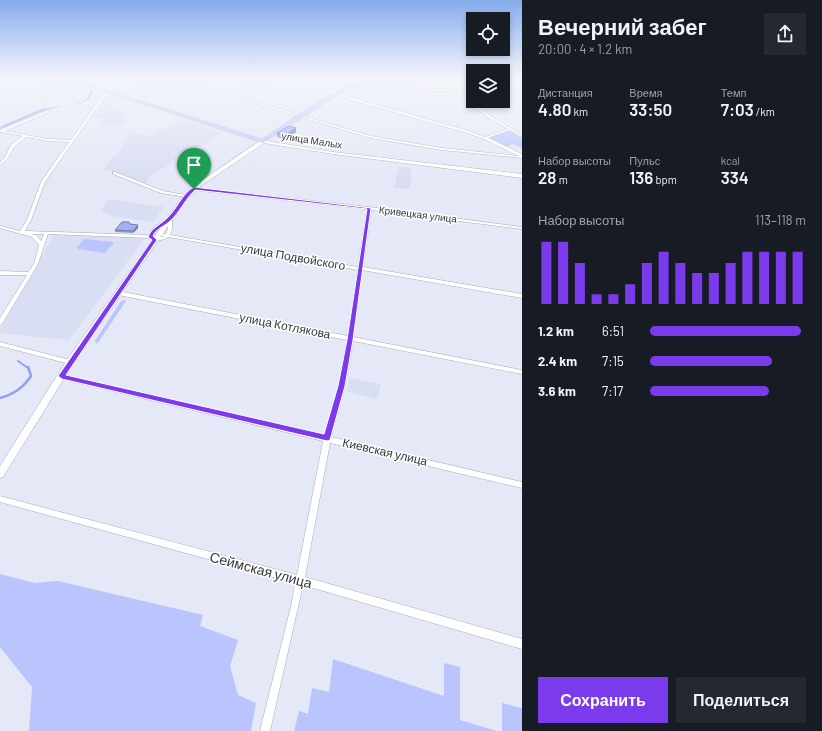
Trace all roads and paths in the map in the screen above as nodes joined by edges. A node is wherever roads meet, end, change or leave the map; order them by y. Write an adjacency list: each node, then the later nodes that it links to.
1 (48, 111): 10 (street)
2 (93, 111): 14 (street)
3 (168, 111): 15 (main road, улица Малых)
4 (281, 111): 8 (street)
5 (310, 111): 8 (main road)
6 (393, 111): 13 (street)
7 (482, 111): 9 (street)
8 (301, 117): 15 (main road); 16 (street)
9 (511, 129): 12 (street); 13 (street)
10 (0, 131): 11 (street)
11 (25, 136): 14 (street); 17 (street)
12 (522, 136)
13 (485, 138): 16 (street)
14 (71, 141): 26 (street)
15 (263, 141): 19 (street, улица Малых); 20 (street)
16 (522, 156)
17 (0, 165)
18 (114, 173): 21 (street)
19 (522, 176)
20 (194, 189): 21 (street); 22 (street, Кривецкая улица)
21 (186, 196): 23 (street)
22 (369, 208): 25 (street, Кривецкая улица); 31 (street)
23 (169, 220): 28 (street); 29 (street)
24 (0, 227): 26 (street)
25 (522, 228)
26 (22, 232): 27 (street, улица Подвойского); 30 (street)
27 (46, 234): 29 (street, улица Подвойского); 30 (street)
28 (167, 236): 29 (street, улица Подвойского); 31 (street, улица Подвойского)
29 (155, 237): 34 (street)
30 (41, 244): 33 (street)
31 (360, 269): 35 (street, улица Подвойского); 37 (street)
32 (0, 273): 33 (street)
33 (30, 274): 36 (street)
34 (118, 293): 37 (street, улица Котлякова); 39 (street)
35 (522, 296)
36 (0, 323)
37 (350, 340): 40 (street, улица Котлякова); 42 (street)
38 (0, 344): 39 (street)
39 (70, 362): 41 (street)
40 (522, 372)
41 (62, 376): 42 (street, Киевская улица); 43 (street)
42 (327, 438): 44 (street, Киевская улица); 46 (street)
43 (0, 474)
44 (522, 485)
45 (0, 499): 46 (street, Сеймская улица)
46 (300, 580): 47 (street, Сеймская улица); 48 (street)
47 (522, 644)
48 (265, 731)

